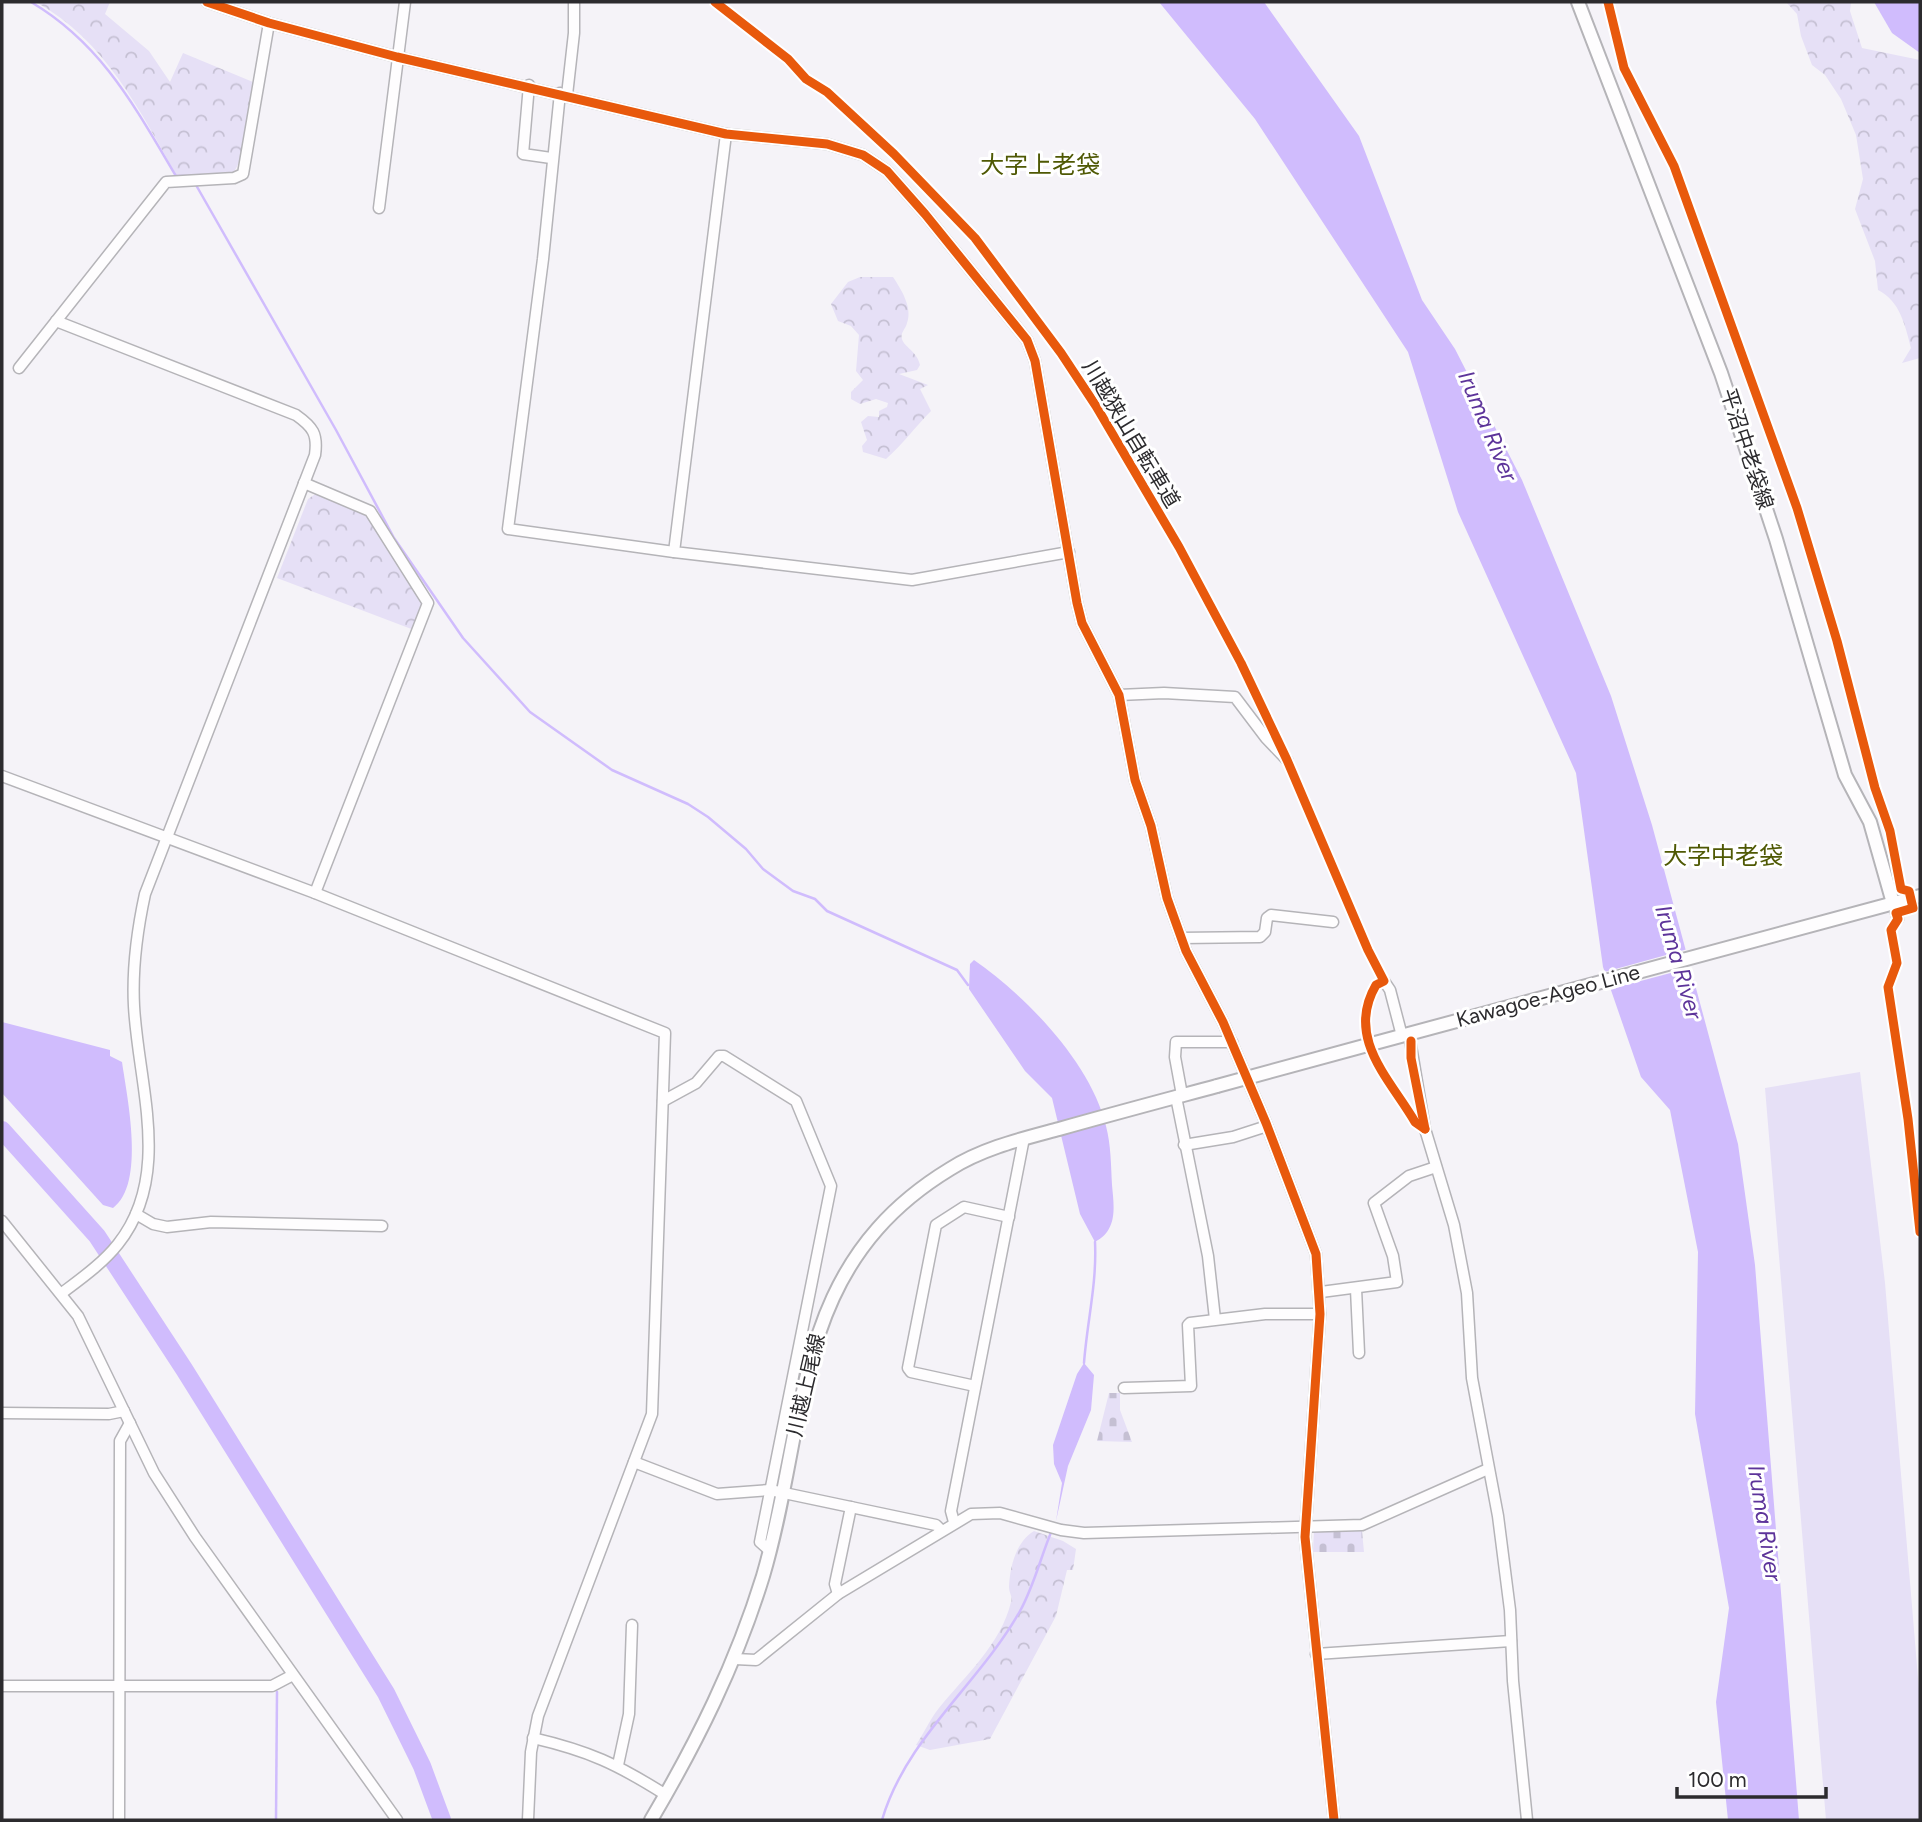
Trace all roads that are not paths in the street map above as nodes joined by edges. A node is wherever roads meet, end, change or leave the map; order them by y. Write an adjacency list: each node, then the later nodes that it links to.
1 (207, 2): 5 (street)
2 (405, 2): 6 (street)
3 (574, 2): 8 (street)
4 (1578, 2): 23 (main road, 平沼中老袋線)
5 (269, 23): 6 (street); 12 (street)
6 (397, 57): 7 (street); 11 (street)
7 (529, 85): 8 (street); 10 (street)
8 (563, 94): 9 (street); 10 (street)
9 (726, 134): 15 (street); 16 (street)
10 (551, 158): 15 (street)
11 (379, 208)
12 (56, 321): 13 (street); 14 (street)
13 (19, 368)
14 (304, 483): 20 (street); 21 (street)
15 (674, 552): 16 (street)
16 (1069, 552): 17 (street)
17 (1119, 695): 18 (street); 26 (street)
18 (1287, 760)
19 (2, 776): 20 (street)
20 (166, 838): 21 (street); 36 (street)
21 (315, 893): 31 (street)
22 (1920, 896): 23 (main road, Kawagoe-Ageo Line)
23 (1886, 905): 24 (street); 28 (main road, Kawagoe-Ageo Line)
24 (1898, 919)
25 (1333, 922): 26 (street)
26 (1181, 937): 29 (street)
27 (1384, 981): 28 (street)
28 (1410, 1034): 30 (main road, 川越上尾線, bridge); 35 (street)
29 (1232, 1042): 30 (street); 32 (street)
30 (1179, 1096): 33 (main road, 川越上尾線); 34 (street)
31 (663, 1101): 51 (street); 53 (street)
32 (1267, 1126): 34 (street); 41 (street)
33 (1024, 1138): 37 (street); 53 (main road, 川越上尾線)
34 (1184, 1145): 44 (street)
35 (1436, 1167): 40 (street); 52 (street)
36 (136, 1214): 39 (street); 42 (street)
37 (1009, 1217): 46 (street); 46 (street)
38 (2, 1221): 42 (street)
39 (382, 1226)
40 (1356, 1289): 41 (street); 45 (street)
41 (1321, 1292): 43 (street)
42 (62, 1293): 48 (street)
43 (1320, 1314): 44 (street); 56 (street)
44 (1215, 1319): 47 (street)
45 (1359, 1353)
46 (975, 1387): 55 (street)
47 (1124, 1388)
48 (124, 1411): 49 (street); 50 (street)
49 (2, 1413)
50 (130, 1423): 63 (street); 65 (street)
51 (634, 1462): 53 (street); 66 (street)
52 (1488, 1469): 56 (street); 60 (street)
53 (777, 1491): 54 (street); 62 (main road, 川越上尾線)
54 (851, 1507): 57 (street); 58 (street)
55 (954, 1522): 56 (street); 57 (street)
56 (1306, 1525): 61 (street)
57 (941, 1530): 58 (street)
58 (838, 1594): 62 (street)
59 (632, 1625): 67 (street)
60 (1511, 1641): 61 (street); 74 (street)
61 (1316, 1654): 73 (street)
62 (735, 1659): 68 (main road, 川越上尾線)
63 (291, 1676): 65 (street); 70 (street)
64 (2, 1686): 65 (street)
65 (119, 1687): 69 (street)
66 (533, 1738): 67 (street); 71 (street)
67 (618, 1765): 68 (street)
68 (666, 1795): 72 (main road, 川越上尾線)
69 (119, 1820)
70 (397, 1820)
71 (527, 1820)
72 (650, 1820)
73 (1334, 1820)
74 (1527, 1820)

